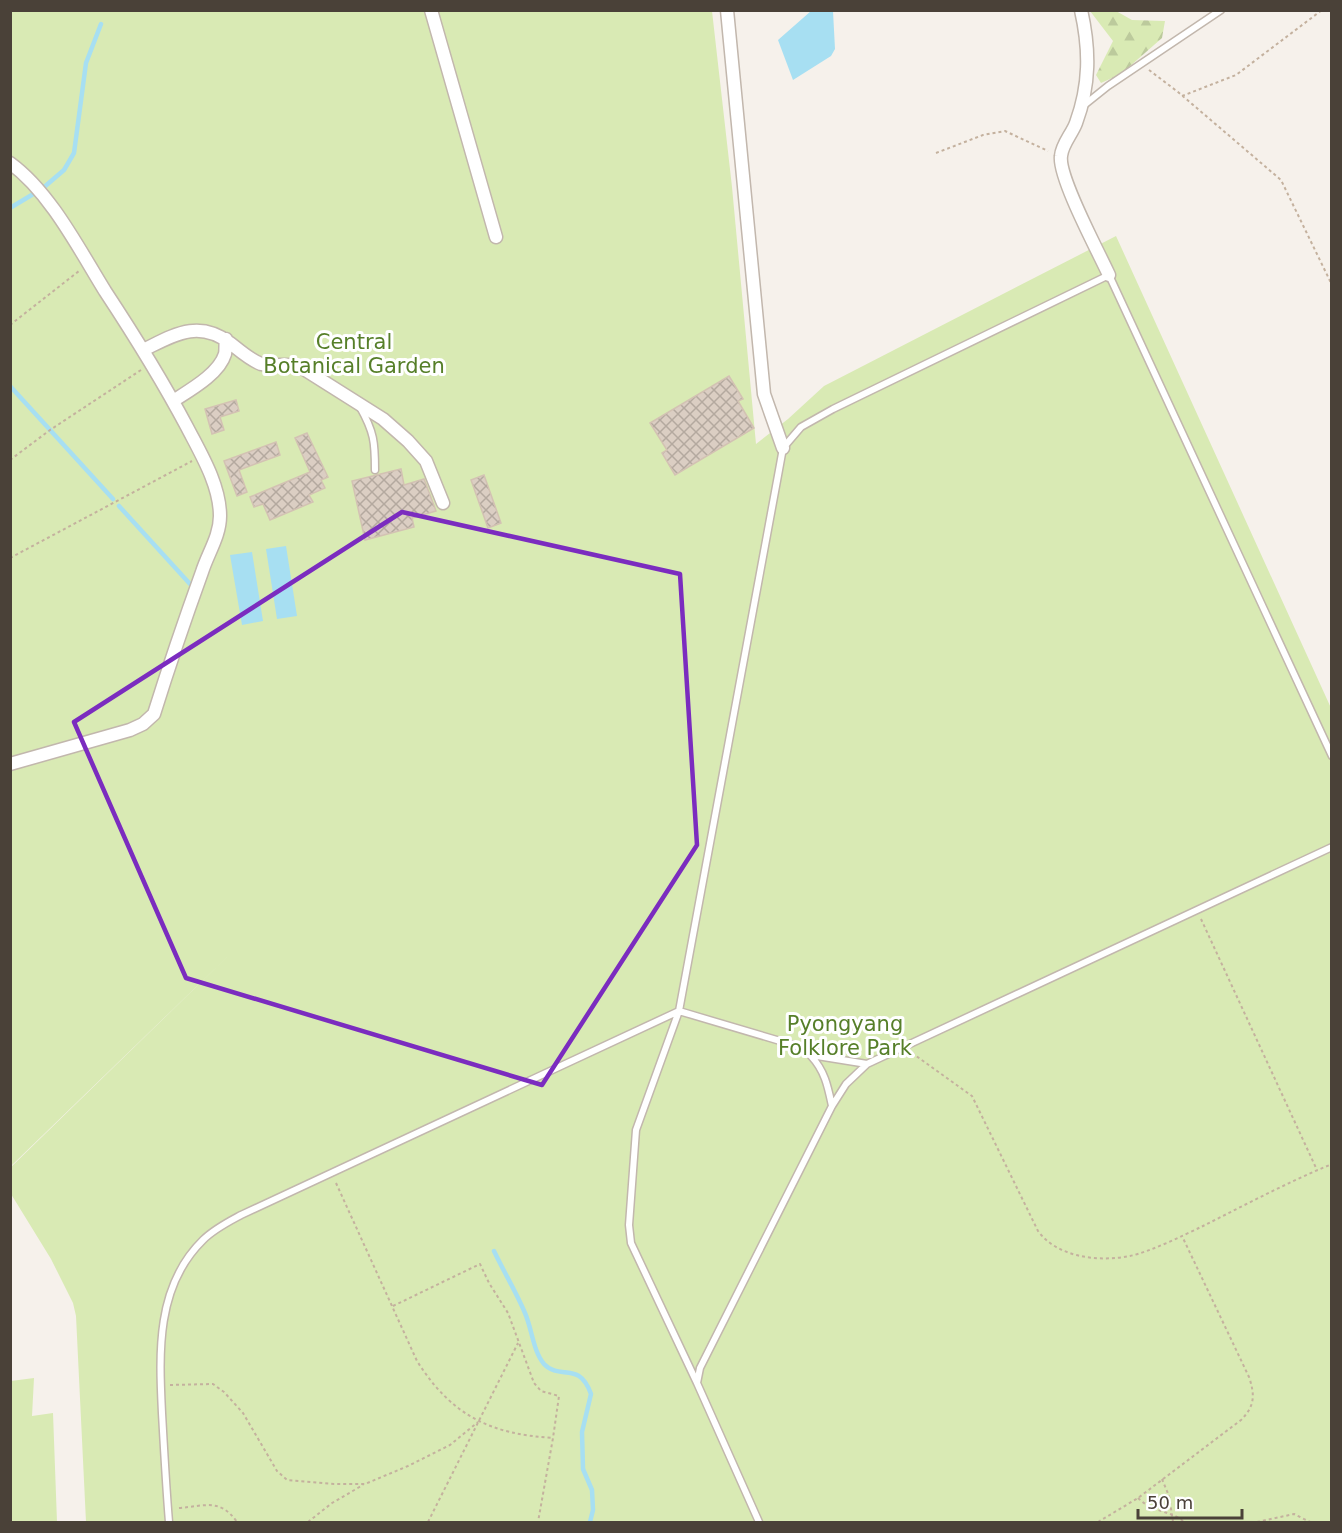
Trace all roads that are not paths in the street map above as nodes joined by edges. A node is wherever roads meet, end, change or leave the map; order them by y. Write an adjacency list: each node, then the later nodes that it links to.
1 (431, 10): 7 (street)
2 (727, 10): 13 (street)
3 (1081, 10): 5 (street)
4 (1221, 10): 5 (lane)
5 (1081, 108): 8 (street)
6 (10, 163): 10 (street)
7 (496, 237)
8 (1109, 275): 13 (lane); 16 (lane)
9 (225, 339): 10 (street); 11 (street); 12 (street)
10 (143, 350): 11 (street)
11 (173, 401): 17 (street)
12 (358, 404): 14 (lane); 15 (street)
13 (783, 448): 19 (lane)
14 (375, 470)
15 (443, 503)
16 (1332, 756)
17 (10, 764)
18 (1332, 847): 21 (lane)
19 (679, 1011): 20 (lane); 23 (lane); 24 (lane)
20 (811, 1055): 21 (lane); 22 (lane)
21 (867, 1064): 22 (lane)
22 (832, 1106): 23 (lane)
23 (697, 1383): 25 (lane)
24 (169, 1522)
25 (759, 1522)

